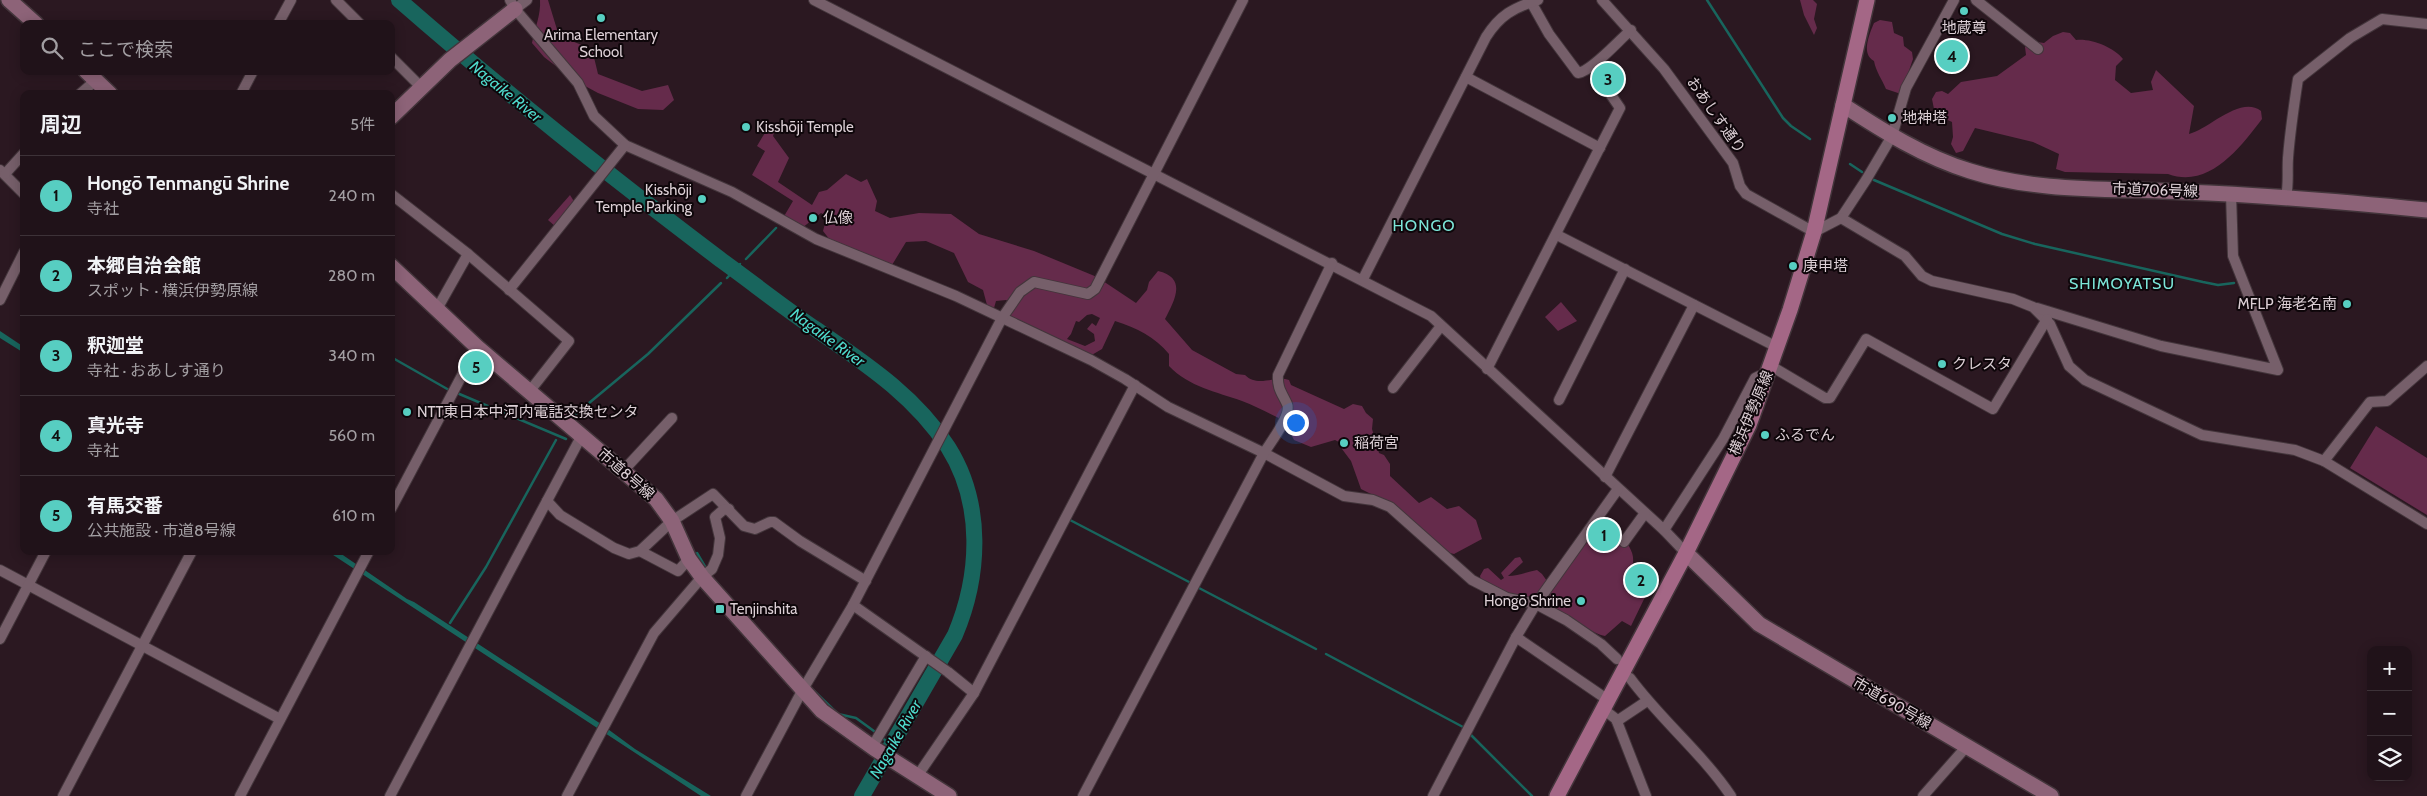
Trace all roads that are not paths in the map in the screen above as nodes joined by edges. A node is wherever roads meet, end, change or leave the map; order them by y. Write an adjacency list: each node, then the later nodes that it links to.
1 (9, 0): 12 (street)
2 (291, 0): 13 (street)
3 (336, 0): 14 (street)
4 (814, 0): 34 (street)
5 (1243, 0): 34 (street)
6 (1602, 0): 16 (street, おあしす通り)
7 (1866, 0): 27 (main road, 横浜伊勢原線)
8 (1954, 0): 29 (street)
9 (1976, 0): 17 (street)
10 (1528, 2): 19 (street); 22 (street)
11 (517, 3): 23 (street); 30 (street)
12 (32, 20)
13 (280, 20)
14 (356, 20)
15 (2427, 24): 38 (street)
16 (1631, 30): 19 (street); 41 (street, おあしす通り)
17 (2038, 49)
18 (395, 61): 23 (street)
19 (1597, 63): 31 (street)
20 (251, 75): 26 (street)
21 (91, 76): 24 (street); 25 (street)
22 (1466, 76): 31 (street); 48 (street)
23 (421, 87): 28 (street)
24 (82, 90)
25 (106, 90)
26 (243, 90)
27 (1843, 105): 29 (street, 市道706号線); 41 (main road, 横浜伊勢原線)
28 (395, 113)
29 (1892, 136): 36 (street, 市道706号線); 40 (street)
30 (625, 146): 49 (street); 54 (street)
31 (1600, 148): 42 (street)
32 (20, 156): 33 (street)
33 (2, 172): 35 (street)
34 (1155, 174): 45 (street); 54 (street)
35 (20, 190)
36 (2231, 194): 38 (street, 市道706号線); 52 (street)
37 (395, 197): 43 (street)
38 (2286, 197): 39 (street, 市道706号線)
39 (2427, 210)
40 (1841, 218): 41 (street); 52 (street)
41 (1814, 232): 58 (main road, 横浜伊勢原線)
42 (1558, 235): 46 (street); 60 (street)
43 (468, 254): 49 (street); 53 (street)
44 (20, 260): 50 (street)
45 (1332, 263): 48 (street); 68 (street)
46 (1625, 269): 51 (street); 65 (street)
47 (395, 270): 53 (street, 市道8号線)
48 (1363, 279): 56 (street)
49 (509, 290): 64 (street)
50 (0, 300)
51 (1694, 305): 58 (street); 71 (street)
52 (2033, 307): 55 (street)
53 (437, 309): 57 (street, 市道8号線)
54 (1002, 318): 62 (street); 89 (street)
55 (2047, 319): 61 (street); 69 (street)
56 (1441, 326): 60 (street); 63 (street)
57 (477, 347): 64 (street, 市道8号線); 73 (street)
58 (1778, 347): 61 (main road, 横浜伊勢原線)
59 (2427, 366): 69 (street)
60 (1487, 369): 71 (street)
61 (1769, 372): 79 (street); 82 (main road, 横浜伊勢原線)
62 (1135, 385): 68 (street); 100 (street)
63 (1393, 388)
64 (529, 392): 67 (street, 市道8号線)
65 (1559, 400)
66 (672, 418): 70 (street)
67 (582, 435): 70 (street, 市道8号線); 74 (street)
68 (1264, 453): 91 (street); 114 (street)
69 (2324, 460): 78 (street)
70 (623, 471): 77 (street, 市道8号線)
71 (1605, 477): 72 (street)
72 (1618, 489): 76 (street); 91 (street)
73 (395, 501)
74 (547, 501): 81 (street); 110 (street)
75 (729, 509): 77 (street); 88 (street); 89 (street)
76 (1645, 513): 79 (street); 80 (street)
77 (672, 521): 81 (street); 86 (street, 市道8号線)
78 (2427, 524)
79 (1664, 530): 82 (street)
80 (1624, 542)
81 (640, 551): 86 (street)
82 (1686, 553): 102 (main road, 横浜伊勢原線); 106 (street, 市道690号線)
83 (44, 555): 90 (street)
84 (190, 555): 95 (street)
85 (367, 555): 103 (street)
86 (689, 559): 88 (street, 市道8号線)
87 (0, 570): 90 (street)
88 (706, 573): 99 (street, 市道8号線); 111 (street)
89 (866, 581): 92 (street)
90 (28, 585): 94 (street); 95 (street)
91 (1536, 604): 93 (street); 97 (street)
92 (853, 605): 96 (street); 99 (street)
93 (1516, 637): 102 (street); 115 (street)
94 (0, 639)
95 (143, 645): 103 (street); 108 (street)
96 (926, 656): 100 (street); 105 (street)
97 (1616, 659)
98 (1630, 678): 101 (street)
99 (805, 686): 105 (street, 市道8号線); 112 (street)
100 (974, 692): 107 (street)
101 (1647, 701): 104 (street); 118 (street)
102 (1606, 704): 104 (street); 116 (main road, 横浜伊勢原線)
103 (280, 719): 109 (street)
104 (1617, 721): 117 (street)
105 (876, 742): 107 (street, 市道8号線)
106 (1966, 746): 119 (street); 120 (street, 市道690号線)
107 (918, 775): 113 (street)
108 (63, 796)
109 (240, 796)
110 (390, 796)
111 (567, 796)
112 (746, 796)
113 (949, 796)
114 (1083, 796)
115 (1433, 796)
116 (1557, 796)
117 (1646, 796)
118 (1731, 796)
119 (1923, 796)
120 (2051, 796)

